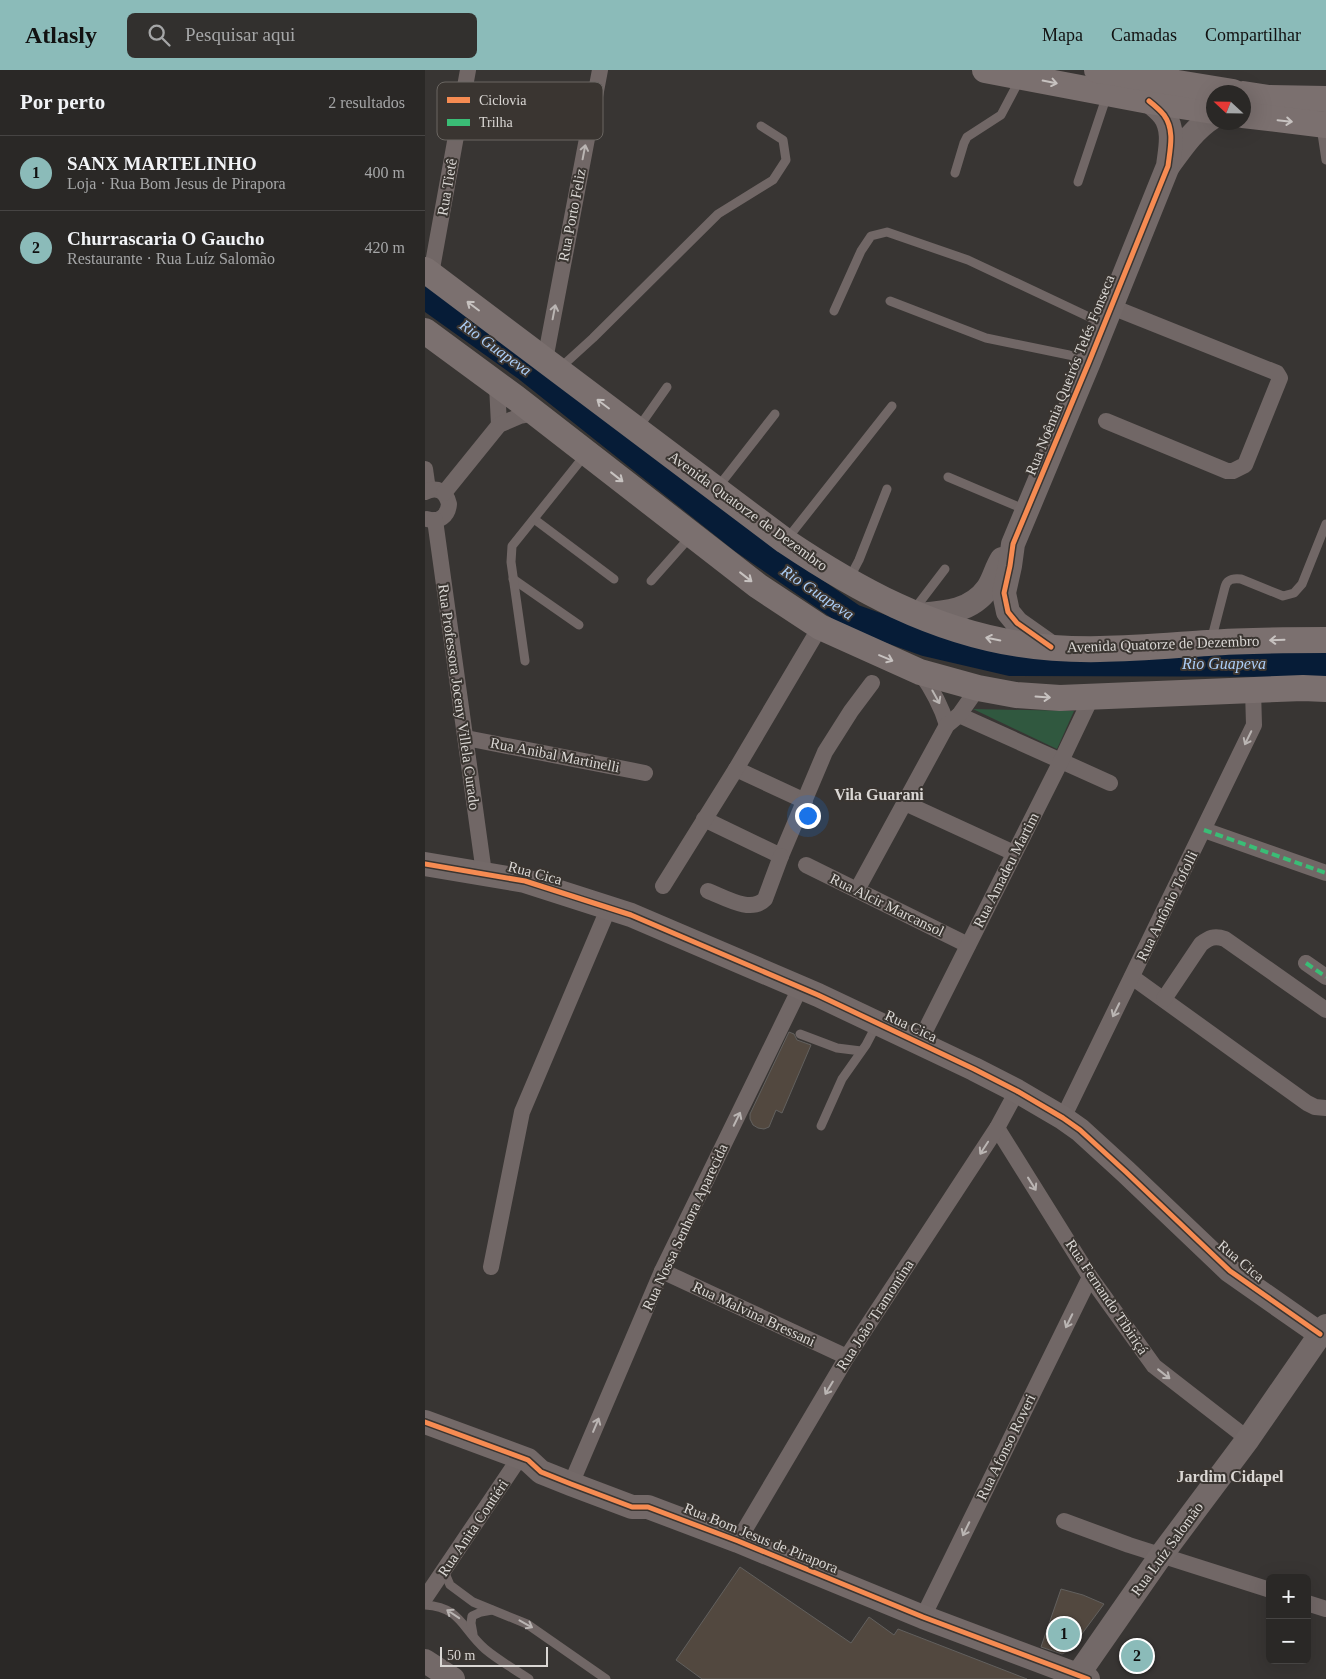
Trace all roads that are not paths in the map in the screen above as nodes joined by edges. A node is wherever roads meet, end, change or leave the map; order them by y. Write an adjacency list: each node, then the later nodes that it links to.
1 (985, 70): 2 (main road)
2 (1021, 77): 3 (main road, one-way to 3); 18 (lane)
3 (1111, 77): 4 (main road); 8 (main road); 19 (lane)
4 (1173, 77): 5 (main road)
5 (1206, 85)
6 (1251, 95): 7 (main road)
7 (1326, 99)
8 (1149, 101): 9 (main road); 17 (street, Rua Noêmia Queirós Telés Fonseca)
9 (1206, 110)
10 (1251, 116): 12 (main road, one-way to 12)
11 (1206, 122): 17 (street, Rua Noêmia Queirós Telés Fonseca)
12 (1323, 125): 16 (lane)
13 (761, 126): 26 (lane)
14 (455, 140): 20 (street, Rua Tietê)
15 (588, 140): 26 (street, Rua Porto Feliz, one-way to 15)
16 (1326, 160)
17 (1168, 166): 23 (street, Rua Noêmia Queirós Telés Fonseca)
18 (955, 173)
19 (1078, 182)
20 (428, 272): 26 (main road, Avenida Quatorze de Dezembro, one-way to 20)
21 (890, 301): 25 (lane)
22 (834, 310): 23 (lane)
23 (1108, 315): 25 (street, Rua Noêmia Queirós Telés Fonseca); 32 (street)
24 (425, 332): 27 (main road)
25 (1089, 362): 42 (street, Rua Noêmia Queirós Telés Fonseca)
26 (551, 365): 34 (main road, Avenida Quatorze de Dezembro, one-way to 26)
27 (497, 385): 30 (main road); 33 (street)
28 (667, 387): 34 (lane)
29 (892, 406): 47 (lane)
30 (535, 413): 33 (street); 35 (main road)
31 (775, 414): 38 (lane)
32 (1106, 421)
33 (499, 425): 41 (street)
34 (637, 429): 38 (main road, Avenida Quatorze de Dezembro)
35 (586, 453): 44 (lane); 46 (main road, one-way to 46)
36 (425, 469): 40 (street)
37 (948, 477): 42 (lane)
38 (716, 489): 47 (main road, Avenida Quatorze de Dezembro)
39 (887, 489): 53 (lane)
40 (426, 491): 41 (street)
41 (445, 493): 43 (street)
42 (1027, 510): 48 (street, Rua Noêmia Queirós Telés Fonseca)
43 (430, 519): 68 (street, Rua Professora Joceny Villela Curado)
44 (534, 519): 50 (lane); 51 (lane)
45 (1326, 524): 58 (lane)
46 (691, 535): 52 (lane); 56 (main road, one-way to 56)
47 (785, 541): 53 (main road, Avenida Quatorze de Dezembro)
48 (1013, 544): 54 (street, Rua Noêmia Queirós Telés Fonseca); 59 (street, Rua Noêmia Queirós Telés Fonseca)
49 (945, 569): 54 (lane)
50 (513, 579): 55 (lane); 60 (lane)
51 (614, 579)
52 (651, 581)
53 (848, 581): 54 (main road, Avenida Quatorze de Dezembro)
54 (913, 614): 59 (main road, Avenida Quatorze de Dezembro, one-way to 54)
55 (579, 625)
56 (820, 627): 61 (main road, one-way to 61); 70 (street)
57 (1326, 640): 58 (main road, Avenida Quatorze de Dezembro, one-way to 58)
58 (1210, 643): 59 (main road, Avenida Quatorze de Dezembro)
59 (1051, 648)
60 (525, 661)
61 (920, 672): 63 (main road); 67 (street, one-way to 67)
62 (872, 683): 73 (street)
63 (978, 688): 66 (main road, one-way to 66); 67 (street)
64 (1326, 689): 65 (main road)
65 (1253, 690): 66 (main road); 76 (street, Rua Antônio Tofolli, one-way to 76)
66 (1092, 696): 69 (street, Rua Amadeu Martim)
67 (953, 720): 69 (street); 74 (street)
68 (465, 738): 71 (street, Rua Anibal Martinelli); 81 (street, Rua Professora Joceny Villela Curado)
69 (1061, 762): 72 (street); 77 (street, Rua Amadeu Martim)
70 (736, 769): 73 (street); 75 (street)
71 (645, 773)
72 (1109, 783)
73 (805, 801): 78 (street)
74 (905, 803): 77 (street); 84 (street)
75 (705, 820): 78 (street); 83 (street)
76 (1204, 830): 82 (street); 89 (street, Rua Antônio Tofolli)
77 (1014, 853): 87 (street, Rua Amadeu Martim)
78 (781, 856): 85 (street)
79 (425, 864): 81 (street, Rua Cica)
80 (805, 865): 84 (street, Rua Alcir Marcansol)
81 (484, 873): 86 (street, Rua Cica)
82 (1326, 873)
83 (663, 886)
84 (857, 890): 87 (street, Rua Alcir Marcansol)
85 (708, 891)
86 (609, 907): 91 (street, Rua Cica); 103 (street)
87 (968, 945): 96 (street, Rua Amadeu Martim)
88 (1306, 963): 90 (street)
89 (1132, 977): 92 (street); 100 (street, Rua Antônio Tofolli, one-way to 100)
90 (1326, 977)
91 (800, 988): 94 (street, Rua Cica); 104 (street, Rua Nossa Senhora Aparecida, one-way to 91)
92 (1164, 999): 93 (street); 99 (street)
93 (1326, 1010)
94 (877, 1023): 96 (street, Rua Cica); 97 (lane)
95 (800, 1034): 97 (lane)
96 (919, 1043): 98 (street, Rua Cica)
97 (861, 1051): 101 (lane)
98 (1017, 1091): 100 (street, Rua Cica); 102 (street, Rua João Tramontina)
99 (1326, 1108)
100 (1063, 1118): 106 (street, Rua Cica)
101 (821, 1126)
102 (997, 1128): 105 (street, Rua Fernando Tibiriçá, one-way to 105); 107 (street, Rua João Tramontina, one-way to 107)
103 (491, 1267)
104 (662, 1271): 107 (street, Rua Malvina Bressani); 111 (street, Rua Nossa Senhora Aparecida, one-way to 104)
105 (1090, 1277): 109 (street, Rua Fernando Tibiriçá, one-way to 109); 122 (street, Rua Afonso Roveri, one-way to 122)
106 (1324, 1333): 109 (street, Rua Luíz Salomão)
107 (847, 1357): 113 (street, Rua João Tramontina, one-way to 113)
108 (425, 1422): 110 (street, Rua Bom Jesus de Pirapora)
109 (1248, 1439): 114 (street, Rua Luíz Salomão)
110 (524, 1459): 111 (street, Rua Bom Jesus de Pirapora); 115 (street, Rua Anita Contiéri)
111 (574, 1477): 113 (street, Rua Bom Jesus de Pirapora)
112 (1065, 1522): 114 (street)
113 (738, 1541): 122 (street, Rua Bom Jesus de Pirapora)
114 (1162, 1554): 116 (street); 125 (street, Rua Luíz Salomão)
115 (444, 1571): 117 (street, Rua Anita Contiéri); 121 (lane)
116 (1266, 1589)
117 (425, 1598)
118 (425, 1604): 123 (lane, one-way to 118)
119 (1311, 1604): 120 (street)
120 (1326, 1609)
121 (495, 1610): 123 (lane); 128 (lane, one-way to 128)
122 (923, 1617): 125 (street, Rua Bom Jesus de Pirapora)
123 (476, 1641): 127 (lane)
124 (425, 1661): 126 (street)
125 (1080, 1678)
126 (453, 1679)
127 (529, 1679)
128 (606, 1679)

